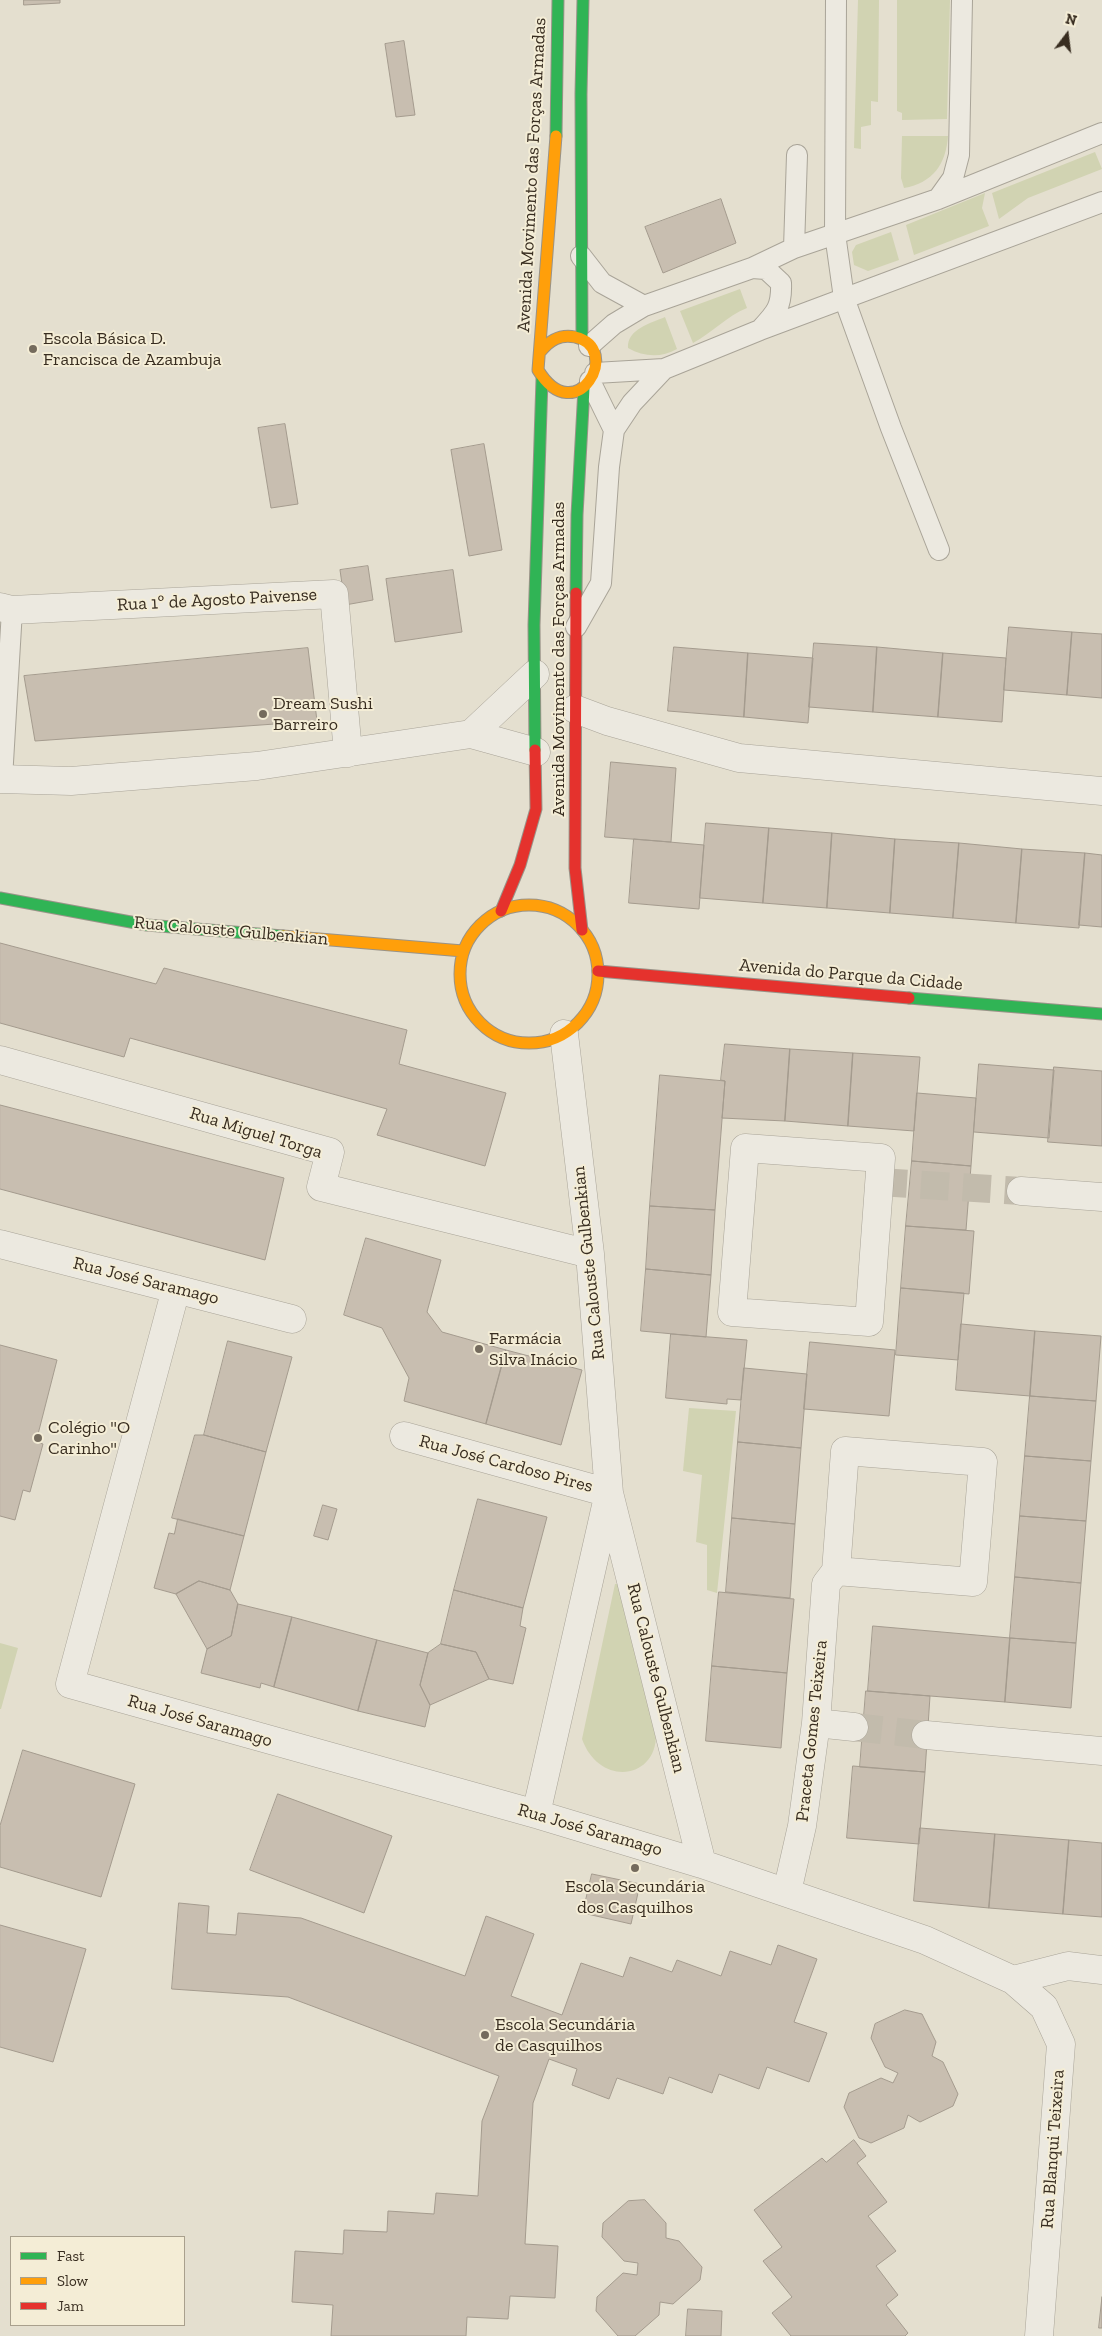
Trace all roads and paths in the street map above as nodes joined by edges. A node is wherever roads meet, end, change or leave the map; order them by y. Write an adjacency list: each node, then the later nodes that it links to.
1 (558, 0): 17 (street, Avenida Movimento das Forças Armadas)
2 (583, 0): 11 (street, Avenida Movimento das Forças Armadas)
3 (836, 0): 9 (lane)
4 (962, 0): 7 (lane)
5 (1102, 133): 7 (lane)
6 (797, 155): 10 (lane)
7 (938, 199): 9 (lane)
8 (1102, 202): 13 (lane)
9 (835, 234): 10 (lane); 13 (lane)
10 (794, 248): 12 (lane)
11 (581, 256): 14 (lane); 16 (street, Avenida Movimento das Forças Armadas)
12 (752, 268): 14 (lane); 15 (lane)
13 (844, 298): 15 (lane); 22 (lane)
14 (644, 306): 16 (lane)
15 (760, 330): 18 (lane)
16 (586, 342): 17 (street, Avenida Movimento das Forças Armadas); 20 (street, Avenida Movimento das Forças Armadas)
17 (541, 351): 19 (street, Avenida Movimento das Forças Armadas)
18 (664, 369): 20 (lane); 21 (lane)
19 (542, 378): 20 (street); 25 (street, Avenida Movimento das Forças Armadas)
20 (590, 381): 21 (lane); 24 (street, Avenida Movimento das Forças Armadas)
21 (614, 430): 24 (lane)
22 (940, 550)
23 (6, 608): 29 (street, Rua 1º de Agosto Paivense); 30 (lane)
24 (576, 628): 26 (street, Avenida Movimento das Forças Armadas)
25 (535, 674): 27 (street); 28 (street, Avenida Movimento das Forças Armadas)
26 (575, 709): 31 (street); 34 (street, Avenida Movimento das Forças Armadas)
27 (470, 734): 28 (street); 29 (street)
28 (536, 752): 33 (street, Avenida Movimento das Forças Armadas)
29 (348, 753): 30 (street)
30 (1, 779)
31 (1102, 791)
32 (0, 898): 35 (street, Rua Calouste Gulbenkian)
33 (501, 911): 34 (street); 35 (street)
34 (582, 930): 36 (street)
35 (463, 951): 38 (street)
36 (598, 971): 37 (street, Avenida do Parque da Cidade); 38 (street)
37 (1102, 1014)
38 (564, 1034): 44 (street, Rua Calouste Gulbenkian)
39 (0, 1060): 44 (street, Rua Miguel Torga)
40 (745, 1148): 40 (street)
41 (1022, 1191): 42 (street)
42 (1102, 1196)
43 (0, 1244): 45 (street, Rua José Saramago)
44 (590, 1254): 48 (street, Rua Calouste Gulbenkian)
45 (176, 1288): 46 (street, Rua José Saramago); 54 (street, Rua José Saramago)
46 (292, 1318)
47 (404, 1436): 48 (street, Rua José Cardoso Pires)
48 (609, 1493): 54 (street, Rua Calouste Gulbenkian); 55 (street, Rua Calouste Gulbenkian)
49 (836, 1571): 49 (street); 50 (street, Praceta Gomes Teixeira)
50 (816, 1723): 51 (street); 56 (street, Praceta Gomes Teixeira)
51 (854, 1727)
52 (926, 1735): 53 (street)
53 (1102, 1751)
54 (536, 1814): 55 (street, Rua José Saramago)
55 (702, 1864): 56 (street, Rua José Saramago)
56 (787, 1892): 58 (street, Rua José Saramago)
57 (1102, 1970): 58 (street)
58 (1013, 1980): 59 (street, Rua Blanqui Teixeira)
59 (1039, 2336)

